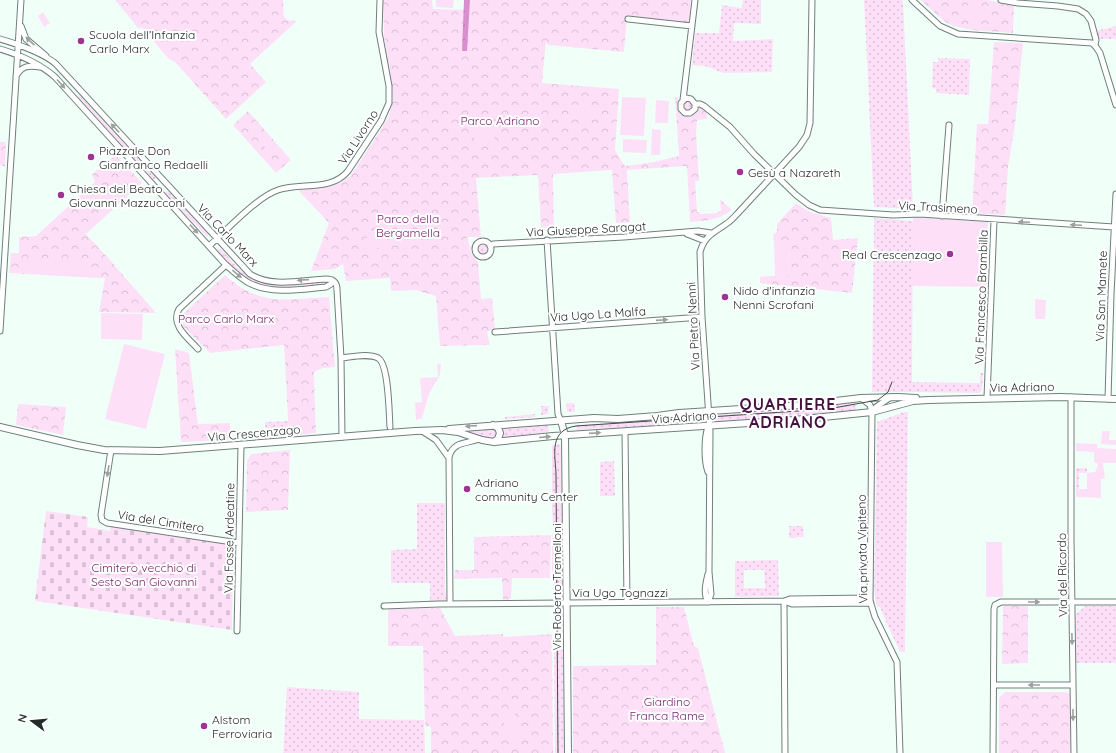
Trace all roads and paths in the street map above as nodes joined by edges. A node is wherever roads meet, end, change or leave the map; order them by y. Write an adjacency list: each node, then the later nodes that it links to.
1 (21, 0): 7 (street)
2 (380, 0): 29 (street, Via Livorno)
3 (695, 0): 9 (street)
4 (812, 0): 22 (street)
5 (912, 0): 12 (street)
6 (1001, 0): 12 (street)
7 (20, 15): 11 (street); 15 (street, Via Carlo Marx, one-way to 7)
8 (628, 19): 9 (street)
9 (692, 26): 18 (street)
10 (0, 39): 11 (street, Via Carlo Marx)
11 (18, 45): 14 (street); 15 (street, Via Carlo Marx)
12 (1095, 45): 20 (street)
13 (0, 49): 14 (street, Via Carlo Marx)
14 (18, 54): 16 (street, Via Carlo Marx); 17 (street)
15 (51, 60): 29 (street, Via Carlo Marx, one-way to 15)
16 (43, 67): 17 (street); 32 (street, Via Carlo Marx, one-way to 32)
17 (16, 77): 39 (street)
18 (686, 99): 19 (street, Via Trasimeno); 19 (street)
19 (695, 104): 22 (street, Via Trasimeno)
20 (1116, 105)
21 (948, 125): 24 (street)
22 (775, 174): 24 (street, Via Trasimeno); 28 (street)
23 (1116, 194): 26 (street, Via San Mamete)
24 (942, 216): 25 (street, Via Trasimeno)
25 (994, 220): 26 (street, Via Trasimeno, one-way to 25); 46 (street, Via Francesco Brambilla)
26 (1114, 227): 47 (street, Via San Mamete)
27 (684, 233): 28 (street, Via Giuseppe Saragat); 30 (street, Via Giuseppe Saragat); 31 (street, Via Giuseppe Saragat)
28 (712, 233): 31 (street)
29 (217, 239): 32 (street, Via Livorno); 35 (street, Via Carlo Marx, one-way to 29)
30 (547, 240): 33 (street, Via Giuseppe Saragat); 38 (street)
31 (705, 241): 37 (street, Via Pietro Nenni)
32 (209, 246): 34 (street, Via Carlo Marx)
33 (490, 246)
34 (226, 265): 35 (street, Via Carlo Marx, one-way to 35); 41 (street, Via Carlo Marx)
35 (329, 284): 36 (street); 36 (street)
36 (338, 296): 42 (street)
37 (702, 317): 38 (street, Via Ugo La Malfa, one-way to 37); 50 (street, Via Pietro Nenni)
38 (553, 327): 40 (street, Via Ugo La Malfa); 52 (street)
39 (0, 331)
40 (495, 332)
41 (198, 349)
42 (341, 358): 56 (street); 61 (street)
43 (891, 397): 45 (street, Via Adriano); 49 (street, Via Adriano); 51 (street)
44 (1071, 397): 46 (street, Via Adriano); 47 (street, Via Adriano); 72 (street, Via del Ricordo)
45 (861, 398): 50 (street, Via Adriano); 51 (street)
46 (987, 398): 49 (street, Via Adriano)
47 (1108, 398): 48 (street, Via Adriano)
48 (1116, 399)
49 (928, 400): 51 (street, Via Adriano)
50 (708, 411): 52 (street, Via Adriano); 54 (street, Via Pietro Nenni)
51 (872, 412): 54 (street, Via Adriano); 68 (street, Via privata Vipiteno)
52 (561, 421): 53 (street, Via Adriano); 60 (street, Via Roberto Tremelloni)
53 (491, 425): 57 (street, Via Adriano, one-way to 57); 63 (street)
54 (709, 426): 59 (street, Via Adriano); 70 (street, Via Pietro Nenni)
55 (0, 427): 65 (street, Via Crescenzago)
56 (390, 428)
57 (442, 430): 58 (street, Via Adriano); 62 (street, Via Adriano)
58 (422, 431): 61 (street, Via Crescenzago); 66 (street)
59 (625, 432): 60 (street, Via Adriano, one-way to 59); 69 (street)
60 (565, 436): 63 (street, Via Adriano, one-way to 60); 74 (street, Via Roberto Tremelloni)
61 (342, 437): 64 (street, Via Crescenzago)
62 (479, 440): 63 (street, Via Adriano); 66 (street)
63 (494, 442)
64 (242, 446): 65 (street, Via Crescenzago); 67 (street, Via Fosse Ardeatine)
65 (111, 450): 67 (street, Via del Cimitero, one-way to 67)
66 (449, 459): 75 (street)
67 (239, 543): 77 (street, Via Fosse Ardeatine)
68 (870, 601): 71 (street, Via Ugo Tognazzi); 82 (street, Via privata Vipiteno)
69 (627, 602): 70 (street, Via Ugo Tognazzi); 74 (street, Via Ugo Tognazzi)
70 (708, 602): 71 (street, Via Ugo Tognazzi)
71 (784, 602): 81 (street)
72 (1072, 602): 73 (street); 78 (street, one-way to 72); 79 (street, Via del Ricordo, one-way to 79)
73 (1116, 602)
74 (567, 603): 75 (street, Via Ugo Tognazzi); 80 (street, Via Roberto Tremelloni)
75 (450, 604): 76 (street, Via Ugo Tognazzi)
76 (384, 606)
77 (237, 631)
78 (994, 685): 79 (street, one-way to 78); 83 (street)
79 (1073, 685): 84 (street, Via del Ricordo, one-way to 84)
80 (568, 753)
81 (785, 753)
82 (900, 753)
83 (993, 753)
84 (1074, 753)

